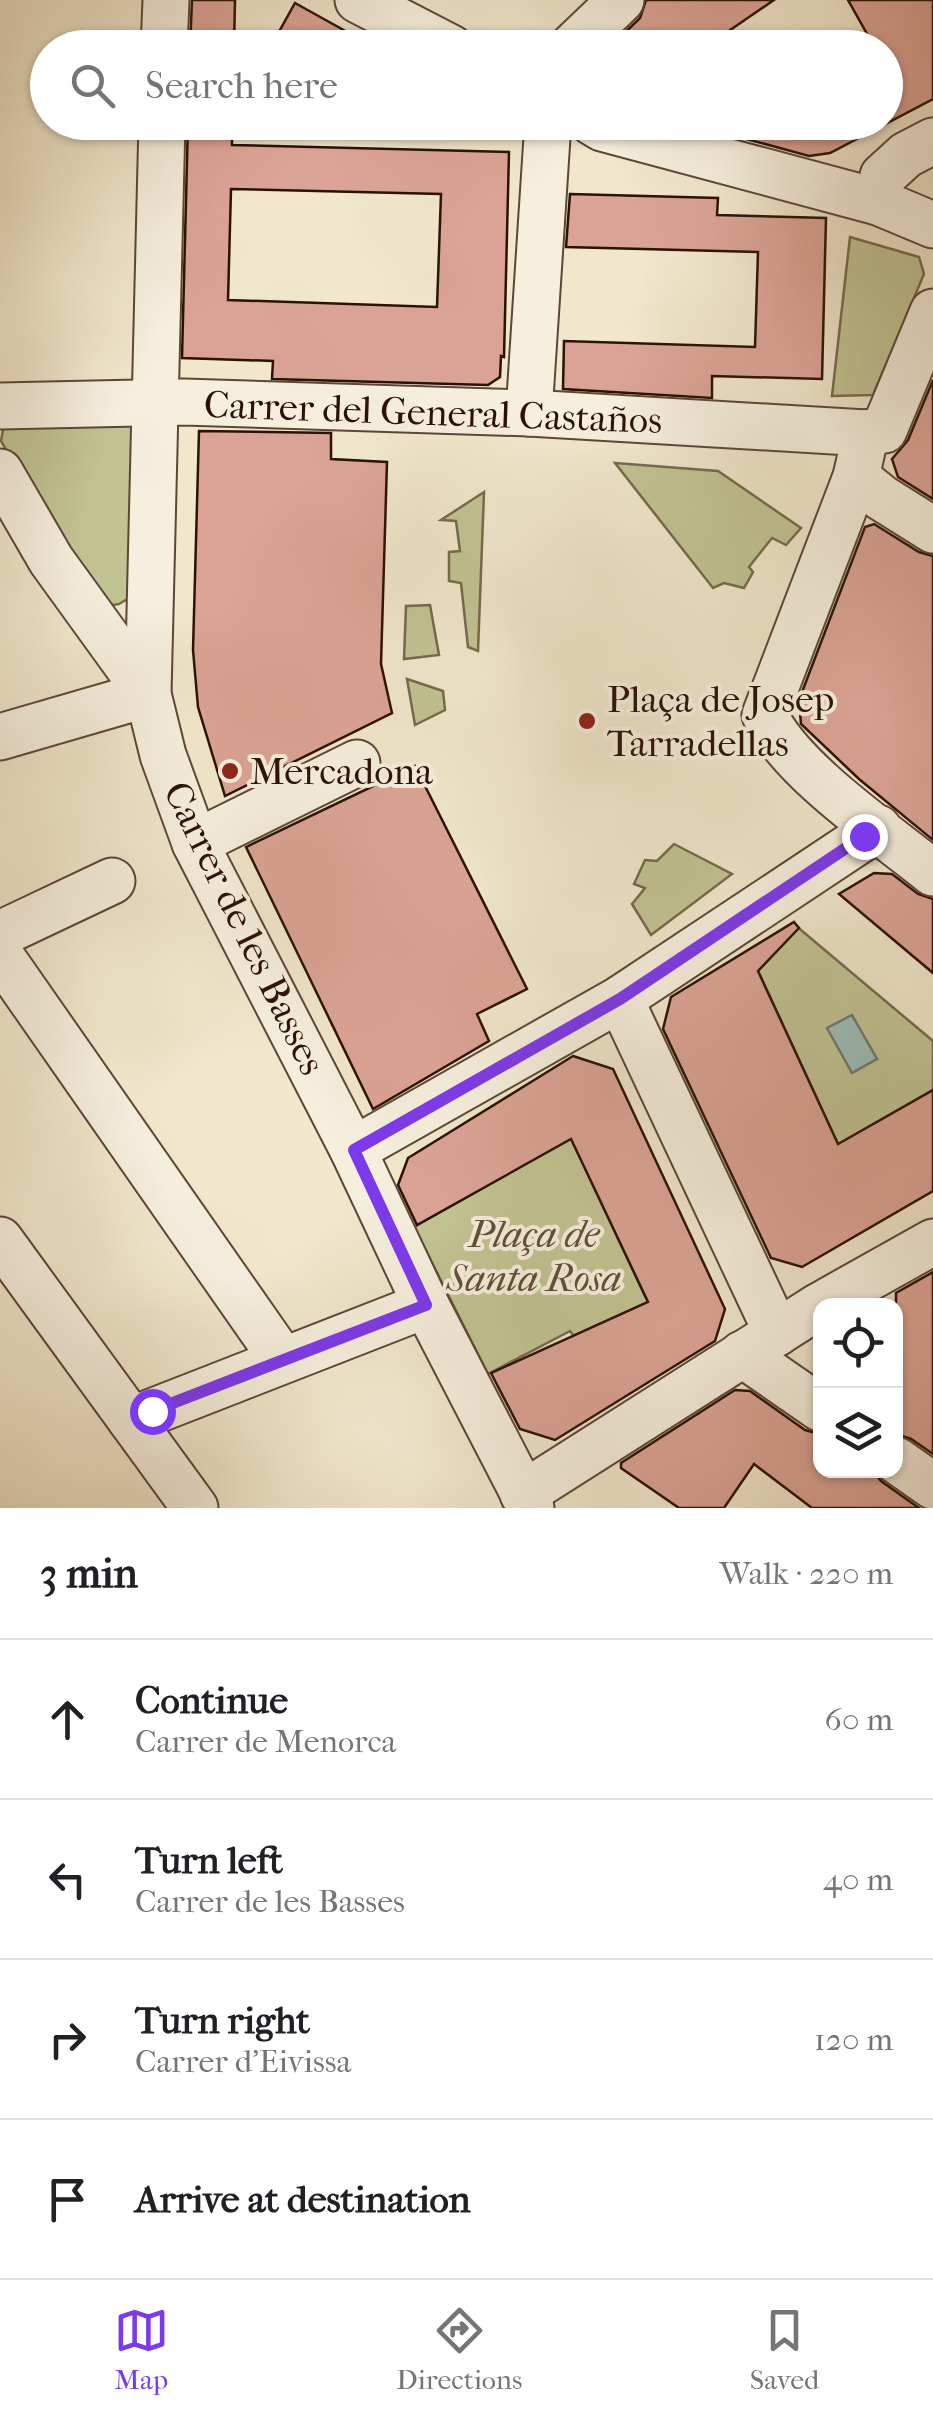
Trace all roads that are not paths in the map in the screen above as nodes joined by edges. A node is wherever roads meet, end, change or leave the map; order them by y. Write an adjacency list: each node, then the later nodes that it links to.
1 (166, 0): 4 (street)
2 (358, 0): 5 (street)
3 (621, 0): 6 (street)
4 (165, 30)
5 (416, 30)
6 (589, 30)
7 (161, 140): 14 (street, Carrer de les Basses)
8 (547, 140): 16 (street)
9 (647, 140): 11 (street)
10 (933, 140): 11 (street)
11 (878, 202): 12 (street)
12 (933, 225)
13 (933, 312): 17 (street)
14 (154, 401): 15 (street, Carrer del General Castaños); 16 (street, Carrer del General Castaños); 21 (street, Carrer de les Basses)
15 (0, 406)
16 (529, 413): 17 (street, Carrer del General Castaños)
17 (866, 432): 19 (street)
18 (0, 472): 21 (street)
19 (856, 477): 20 (street); 24 (street)
20 (933, 530)
21 (148, 694): 22 (street); 25 (street, Carrer de les Basses)
22 (0, 737)
23 (358, 763): 25 (street)
24 (878, 828): 26 (street); 30 (street)
25 (195, 842): 31 (street, Carrer de les Basses)
26 (933, 874)
27 (112, 880): 28 (street)
28 (0, 934)
29 (0, 955): 36 (street)
30 (620, 999): 31 (street); 35 (street)
31 (354, 1150): 34 (street, Carrer de les Basses)
32 (0, 1240): 38 (street)
33 (933, 1242): 35 (street)
34 (426, 1305): 36 (street); 41 (street, Carrer de les Basses)
35 (760, 1344): 37 (street); 41 (street)
36 (282, 1359): 38 (street)
37 (813, 1401)
38 (130, 1420): 42 (street)
39 (903, 1465): 40 (street)
40 (933, 1486)
41 (527, 1501)
42 (195, 1508)

